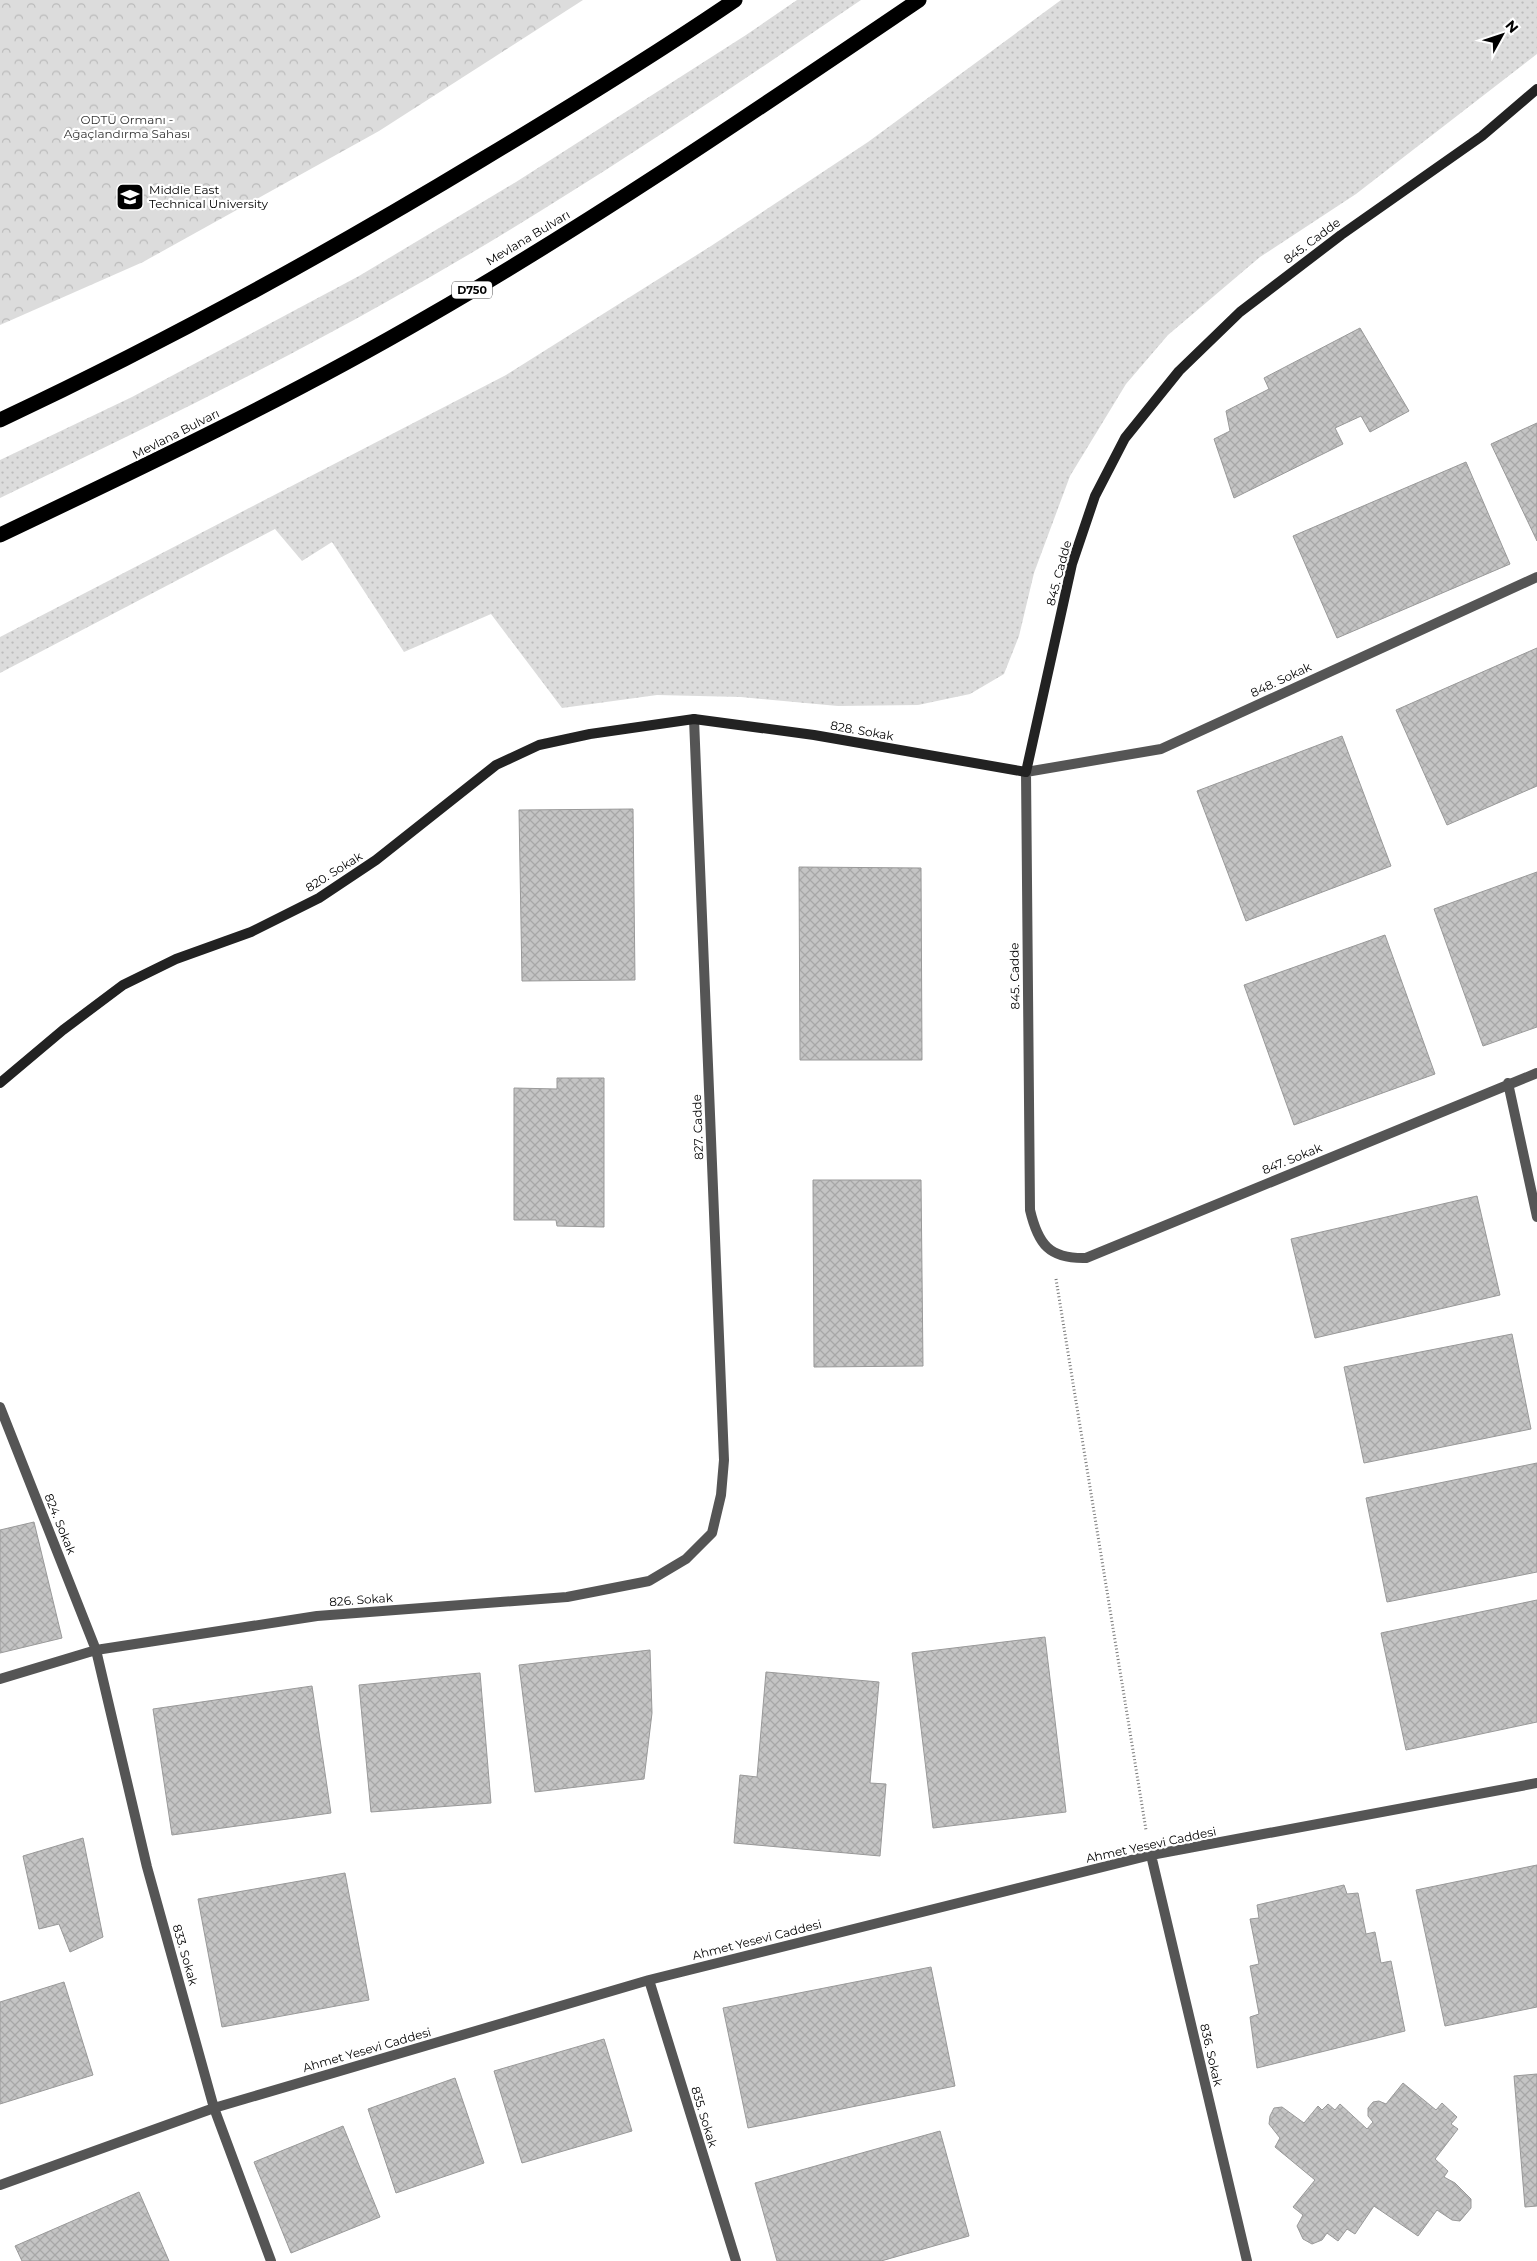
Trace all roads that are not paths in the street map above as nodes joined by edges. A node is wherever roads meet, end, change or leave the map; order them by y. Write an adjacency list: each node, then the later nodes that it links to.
1 (735, 0): 4 (highway)
2 (918, 0): 5 (highway, Mevlana Bulvarı / D750)
3 (1537, 89): 8 (street, 845. Cadde)
4 (0, 420)
5 (0, 535)
6 (1537, 577): 8 (street, 848. Sokak)
7 (694, 719): 8 (street, 828. Sokak); 10 (street, 820. Sokak); 15 (street, 827. Cadde)
8 (1026, 772): 13 (street, 845. Cadde)
9 (1537, 1073): 11 (street, 847. Sokak)
10 (0, 1083)
11 (1508, 1083): 12 (street); 13 (street, 847. Sokak)
12 (1537, 1217)
13 (1055, 1254)
14 (0, 1407): 16 (street, 824. Sokak)
15 (712, 1533): 16 (street, 826. Sokak)
16 (96, 1650): 17 (street, 826. Sokak); 21 (street, 833. Sokak)
17 (0, 1679)
18 (1537, 1783): 19 (street, Ahmet Yesevi Caddesi)
19 (1151, 1855): 20 (street, Ahmet Yesevi Caddesi); 25 (street, 836. Sokak)
20 (649, 1980): 21 (street, Ahmet Yesevi Caddesi); 24 (street, 835. Sokak)
21 (214, 2108): 22 (street, Ahmet Yesevi Caddesi); 23 (street, 833. Sokak)
22 (0, 2185)
23 (271, 2261)
24 (736, 2261)
25 (1247, 2261)

